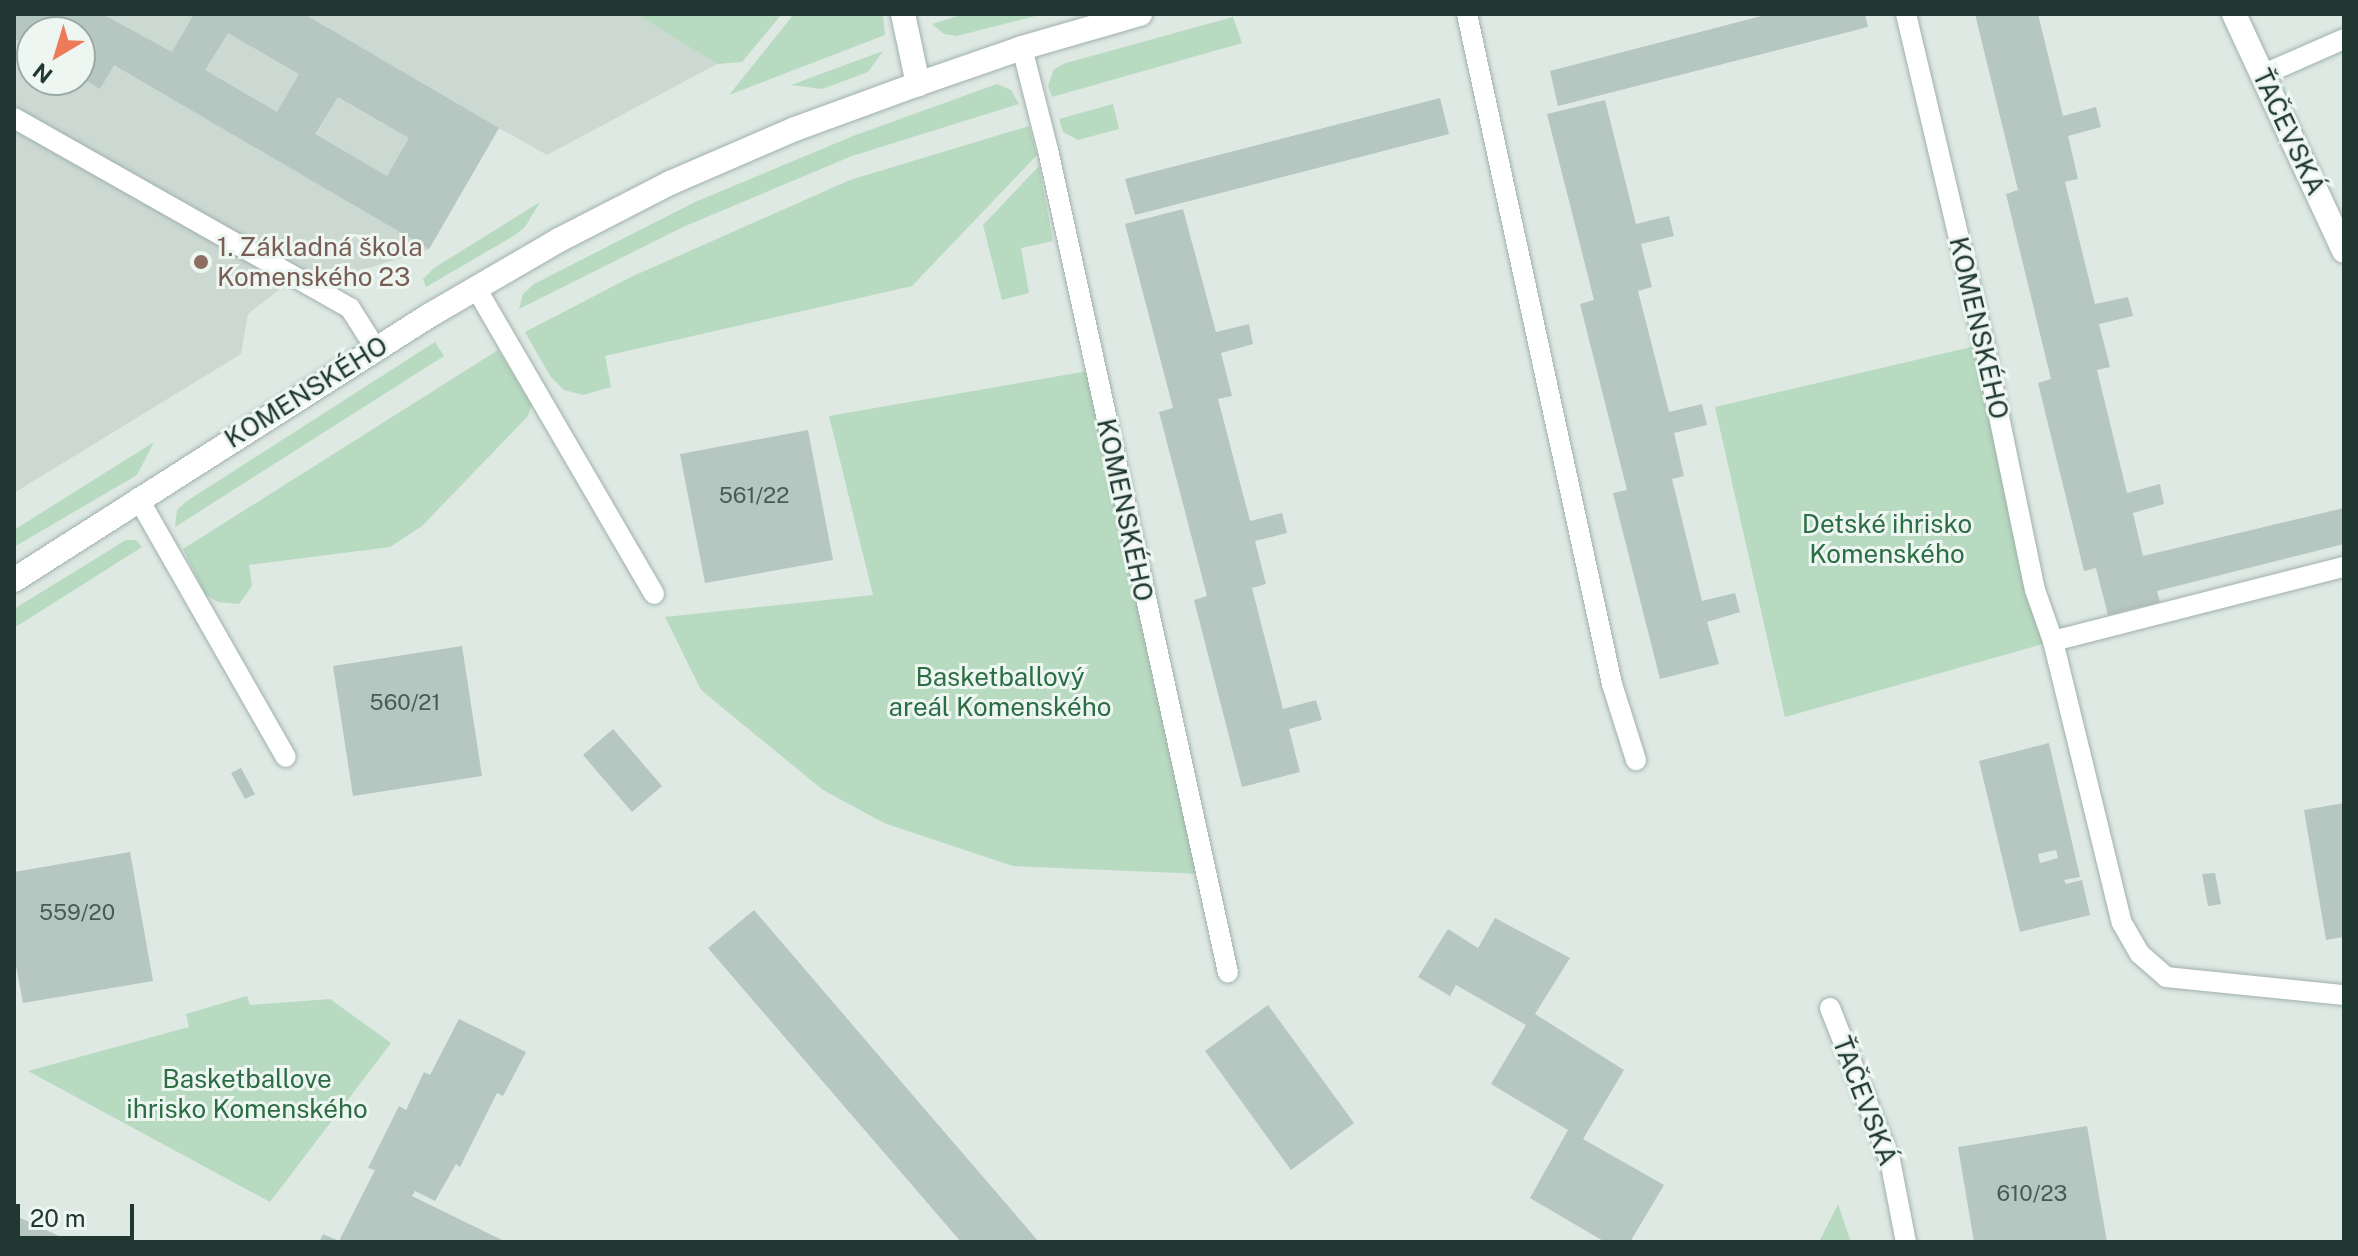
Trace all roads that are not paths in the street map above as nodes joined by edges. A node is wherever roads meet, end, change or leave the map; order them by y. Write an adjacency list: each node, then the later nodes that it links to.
1 (903, 14): 9 (street)
2 (1140, 14): 7 (street, KOMENSKÉHO)
3 (1467, 14): 20 (lane)
4 (1906, 14): 18 (lane, KOMENSKÉHO)
5 (2234, 14): 8 (street, ŤAČEVSKÁ)
6 (2344, 39): 8 (lane)
7 (1022, 48): 9 (street, KOMENSKÉHO); 21 (lane, KOMENSKÉHO)
8 (2262, 75): 11 (street, ŤAČEVSKÁ)
9 (918, 84): 12 (street, KOMENSKÉHO)
10 (14, 118): 13 (lane)
11 (2344, 251)
12 (476, 288): 13 (street, KOMENSKÉHO); 17 (lane)
13 (376, 349): 14 (street, KOMENSKÉHO)
14 (138, 498): 16 (street, KOMENSKÉHO); 19 (lane)
15 (2344, 567): 18 (lane)
16 (14, 580)
17 (654, 594)
18 (2053, 641): 22 (lane, KOMENSKÉHO)
19 (286, 757)
20 (1636, 760)
21 (1228, 973)
22 (2344, 995)
23 (1830, 1008): 24 (lane, ŤAČEVSKÁ)
24 (1906, 1242)

